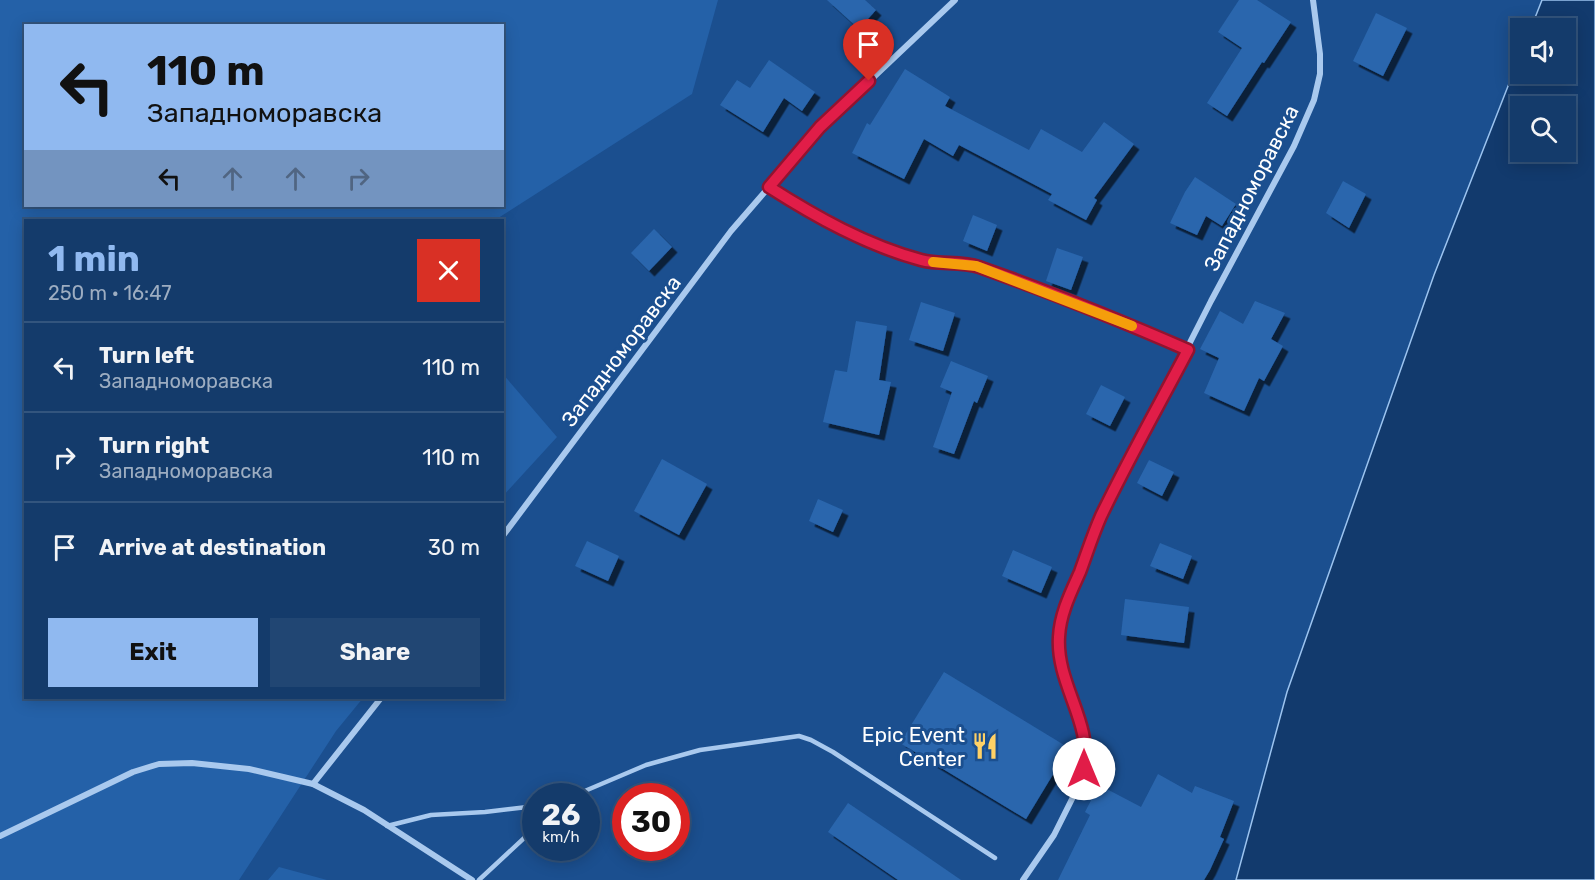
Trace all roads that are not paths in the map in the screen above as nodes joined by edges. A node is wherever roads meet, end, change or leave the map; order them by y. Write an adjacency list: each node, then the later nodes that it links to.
1 (955, 0): 3 (street, Западноморавска)
2 (1313, 0): 4 (street, Западноморавска)
3 (769, 187): 4 (street); 5 (street, Западноморавска)
4 (1188, 350): 16 (street, Западноморавска)
5 (504, 534)
6 (380, 699): 7 (street)
7 (313, 784): 10 (street); 11 (street)
8 (600, 785): 13 (lane)
9 (522, 808): 10 (lane)
10 (387, 826): 14 (street)
11 (0, 836)
12 (522, 840): 15 (lane)
13 (995, 858)
14 (472, 880)
15 (479, 880)
16 (1023, 880)

